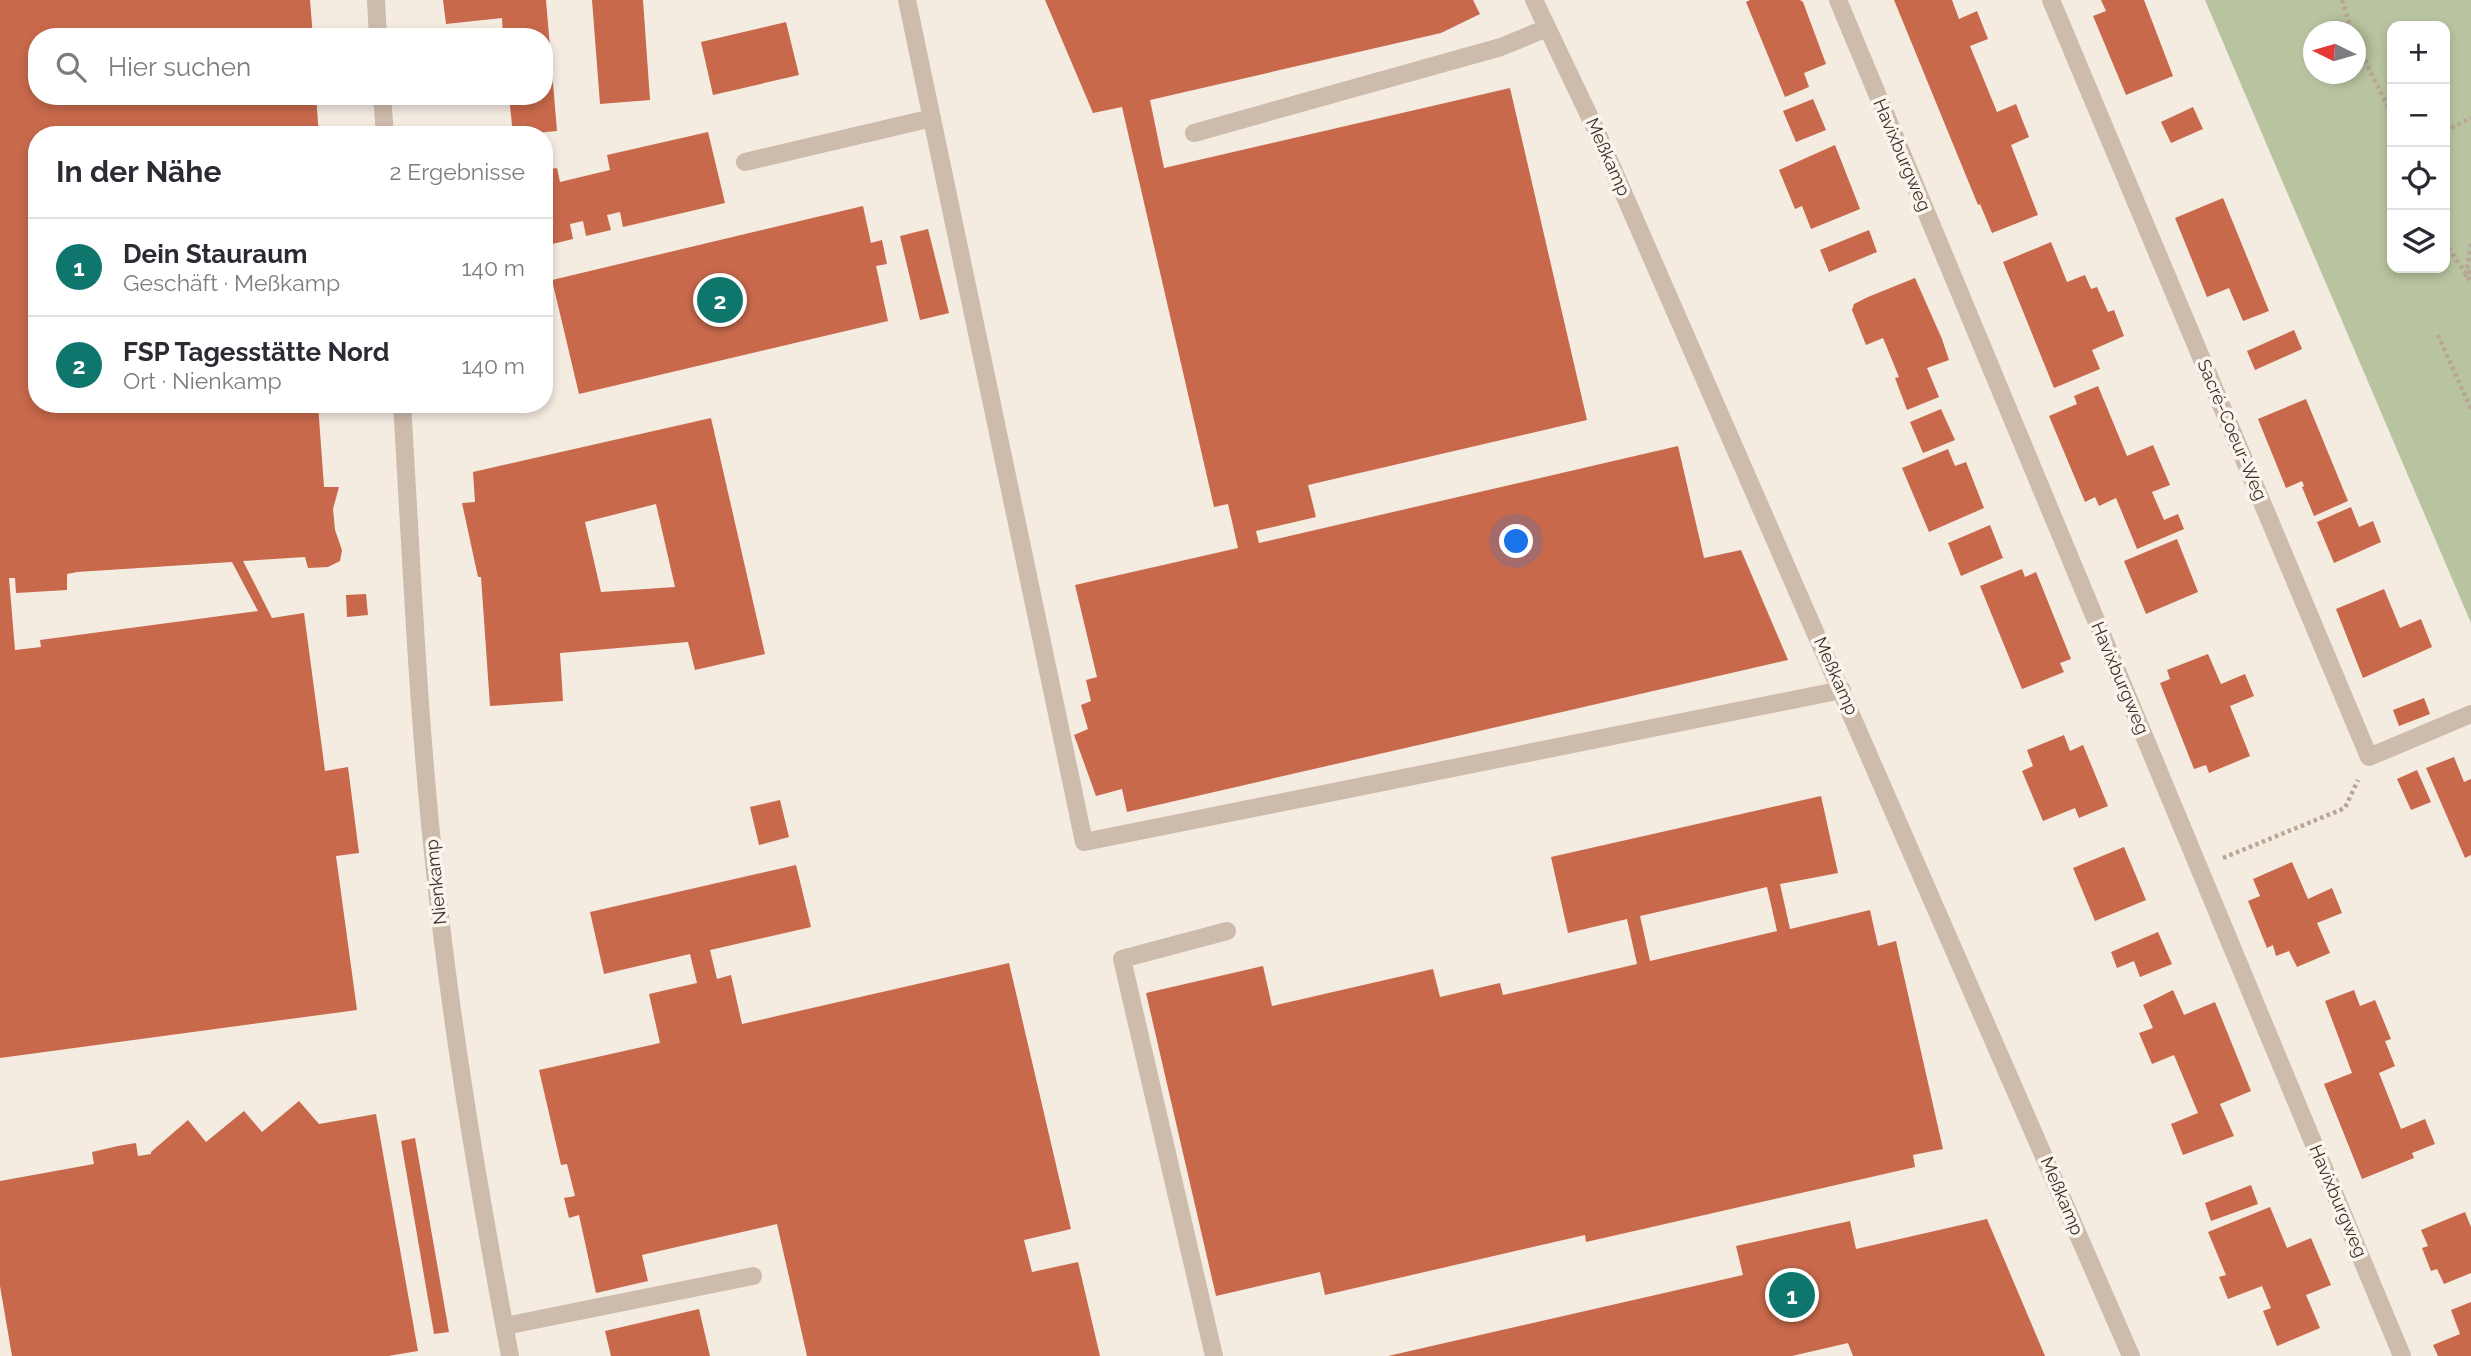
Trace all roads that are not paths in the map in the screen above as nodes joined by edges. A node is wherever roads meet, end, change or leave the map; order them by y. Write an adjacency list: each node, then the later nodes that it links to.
1 (376, 0): 6 (street)
2 (907, 0): 9 (street)
3 (1534, 0): 7 (street, Meßkamp)
4 (1838, 0): 22 (street, Havixburgweg)
5 (2052, 0): 15 (street, Sacré-Coeur-Weg)
6 (378, 28)
7 (1547, 28): 11 (street); 14 (street, Meßkamp)
8 (383, 105): 10 (street)
9 (932, 118): 12 (street); 14 (street)
10 (384, 126)
11 (1194, 133)
12 (745, 162)
13 (403, 413): 18 (street, Nienkamp)
14 (1842, 690): 21 (street, Meßkamp)
15 (2471, 714)
16 (1227, 931): 20 (street)
17 (753, 1276): 18 (street)
18 (505, 1326): 19 (street, Nienkamp)
19 (510, 1356)
20 (1214, 1356)
21 (2131, 1356)
22 (2402, 1356)

